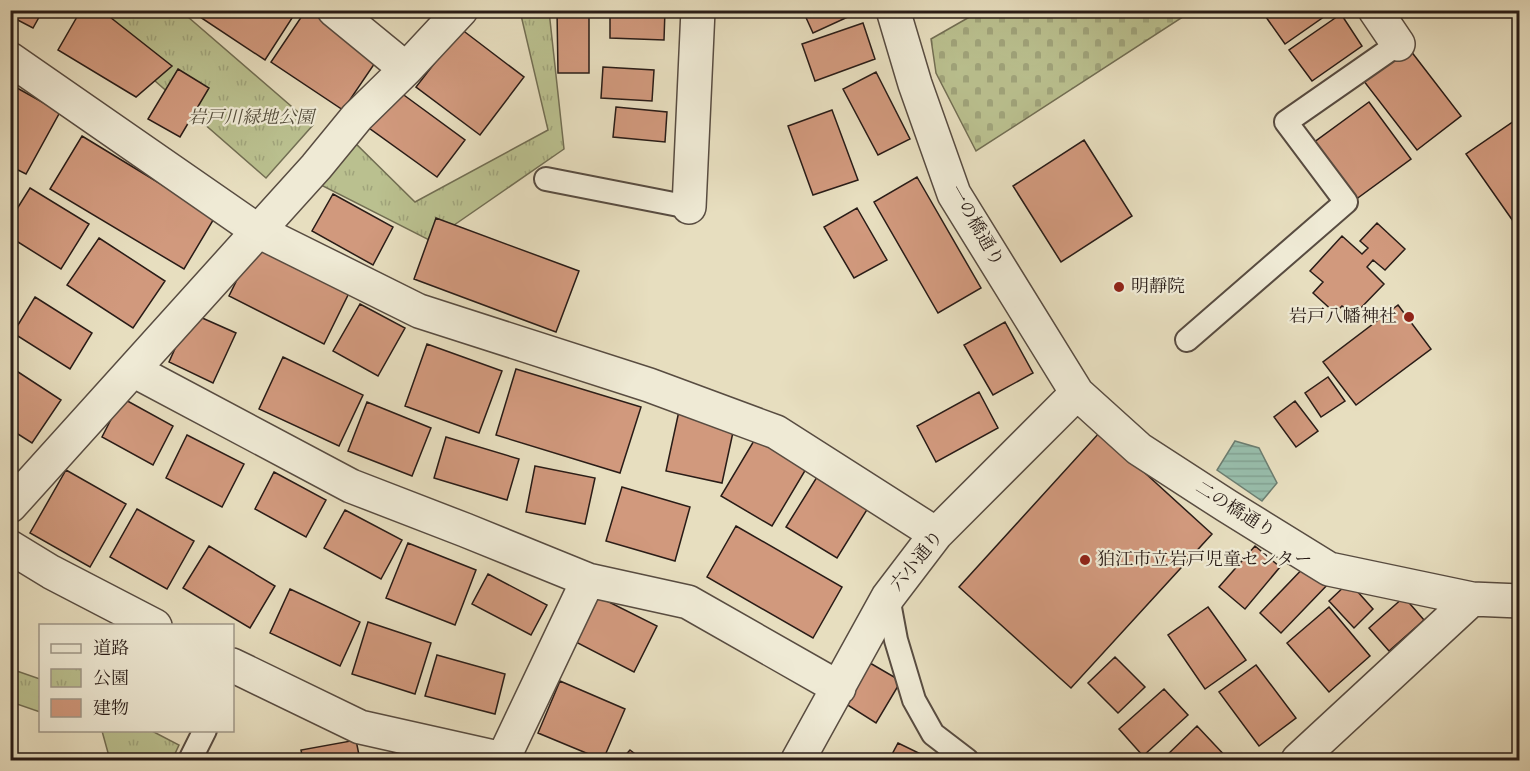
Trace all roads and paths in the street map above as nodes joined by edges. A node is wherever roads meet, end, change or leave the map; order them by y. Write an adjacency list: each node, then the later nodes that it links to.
1 (334, 10): 8 (street)
2 (460, 10): 8 (street)
3 (698, 10): 10 (street)
4 (893, 10): 14 (street, 一の橋通り)
5 (1375, 10): 6 (street)
6 (1398, 44): 12 (lane)
7 (10, 59): 11 (street)
8 (406, 69): 11 (street)
9 (546, 180): 10 (lane)
10 (689, 207)
11 (258, 231): 13 (street); 16 (street)
12 (1187, 340)
13 (133, 370): 15 (street); 18 (street)
14 (1077, 393): 16 (street, 六小通り); 20 (street, 二の橋通り)
15 (10, 506)
16 (936, 534): 19 (street, 六小通り)
17 (10, 547): 22 (street)
18 (588, 580): 24 (street); 27 (street)
19 (888, 597): 24 (street, 六小通り); 29 (lane)
20 (1472, 599): 21 (street, 二の橋通り); 30 (street)
21 (1520, 601)
22 (151, 624)
23 (234, 669): 27 (street)
24 (839, 688): 28 (street, 六小通り)
25 (204, 732): 26 (lane)
26 (190, 760)
27 (503, 760)
28 (798, 760)
29 (967, 760)
30 (1298, 760)

